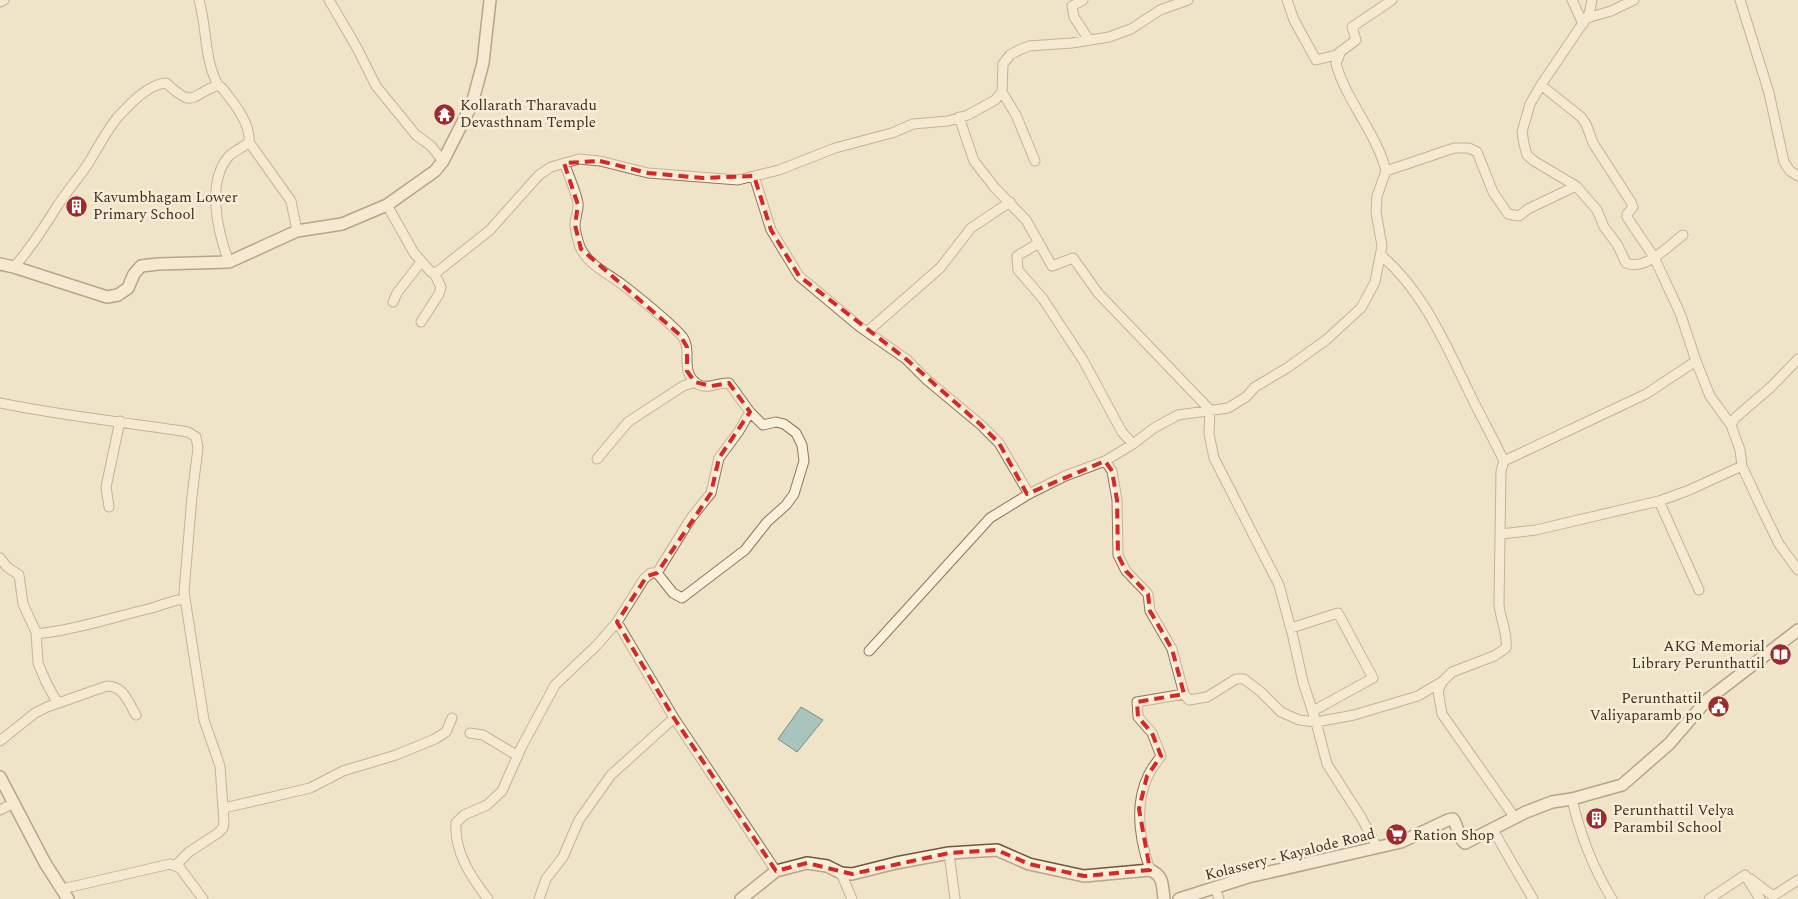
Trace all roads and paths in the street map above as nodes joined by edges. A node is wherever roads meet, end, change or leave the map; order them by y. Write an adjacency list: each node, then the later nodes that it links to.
1 (4, 0): 13 (street)
2 (199, 0): 17 (street)
3 (330, 0): 22 (street)
4 (490, 0): 22 (main road)
5 (1083, 0): 15 (street)
6 (1188, 0): 15 (street)
7 (1287, 0): 16 (street)
8 (1392, 0): 16 (street)
9 (1572, 0): 14 (street)
10 (1592, 0): 14 (street)
11 (1634, 0): 14 (street)
12 (1740, 0): 27 (street)
13 (0, 2)
14 (1585, 21): 18 (street)
15 (1089, 40): 19 (street)
16 (1341, 51): 25 (street)
17 (218, 85): 21 (street); 39 (street)
18 (1541, 85): 28 (street); 35 (street)
19 (1002, 92): 20 (street); 23 (street)
20 (959, 117): 26 (street); 29 (street)
21 (250, 142): 31 (street); 36 (street)
22 (443, 161): 30 (main road)
23 (1035, 161)
24 (564, 163): 26 (street); 40 (street); 46 (street)
25 (1386, 171): 28 (street); 34 (street)
26 (754, 176): 43 (street)
27 (1798, 176)
28 (1576, 186): 35 (street)
29 (1010, 202): 33 (street); 43 (street)
30 (388, 205): 31 (main road); 37 (street)
31 (297, 231): 36 (main road)
32 (1683, 235): 35 (street)
33 (1038, 243): 48 (street); 52 (street)
34 (1381, 255): 48 (street); 55 (street)
35 (1654, 257): 45 (street)
36 (229, 262): 39 (main road)
37 (421, 262): 40 (street); 41 (street)
38 (0, 264): 39 (main road)
39 (14, 267)
40 (434, 273): 42 (street)
41 (393, 302)
42 (421, 322)
43 (868, 332): 57 (street)
44 (1798, 359): 51 (street)
45 (1696, 361): 51 (street); 55 (street)
46 (695, 382): 49 (street); 53 (street)
47 (0, 403): 50 (street)
48 (1210, 410): 52 (street); 67 (street)
49 (750, 412): 63 (street); 63 (street)
50 (120, 421): 59 (street); 65 (street)
51 (1731, 425): 56 (street)
52 (1133, 444): 54 (street)
53 (597, 460)
54 (1105, 461): 57 (street); 72 (street)
55 (1504, 461): 60 (street)
56 (1742, 466): 58 (street); 62 (street)
57 (1029, 494): 70 (street)
58 (1659, 501): 60 (street); 64 (street)
59 (108, 507)
60 (1501, 534): 71 (street)
61 (0, 558): 69 (street)
62 (1798, 570)
63 (657, 573): 66 (street)
64 (1699, 590)
65 (185, 600): 69 (street); 85 (street)
66 (617, 622): 77 (street); 81 (street)
67 (1291, 628): 74 (street); 74 (street)
68 (1798, 630): 83 (main road, Kolassery - Kayalode Road)
69 (36, 634): 73 (street)
70 (869, 651)
71 (1443, 681): 78 (street); 87 (street)
72 (1184, 694): 78 (street); 92 (street)
73 (56, 702): 75 (street); 80 (street)
74 (1313, 711): 78 (street)
75 (136, 715)
76 (452, 718): 85 (street)
77 (674, 718): 93 (street); 101 (street)
78 (1316, 722): 89 (street)
79 (470, 733): 81 (street)
80 (0, 741)
81 (518, 756): 100 (street)
82 (0, 777): 84 (main road)
83 (1572, 799): 87 (main road, Kolassery - Kayalode Road); 109 (street)
84 (14, 803): 86 (street); 98 (main road)
85 (224, 808): 91 (street)
86 (0, 810)
87 (1515, 818): 88 (main road, Kolassery - Kayalode Road)
88 (1492, 830): 89 (main road, Kolassery - Kayalode Road); 108 (street)
89 (1377, 848): 97 (main road, Kolassery - Kayalode Road)
90 (949, 853): 92 (main road); 94 (main road); 104 (street)
91 (175, 866): 98 (street); 99 (street)
92 (1150, 870): 105 (main road)
93 (776, 871): 94 (main road); 102 (main road)
94 (841, 873): 103 (street)
95 (1746, 875): 96 (street); 110 (street); 111 (street)
96 (1798, 880)
97 (1214, 888): 106 (main road, Kolassery - Kayalode Road); 107 (street)
98 (65, 894)
99 (203, 899)
100 (488, 899)
101 (539, 899)
102 (742, 899)
103 (852, 899)
104 (955, 899)
105 (1164, 899)
106 (1179, 899)
107 (1219, 899)
108 (1533, 899)
109 (1612, 899)
110 (1709, 899)
111 (1760, 899)

